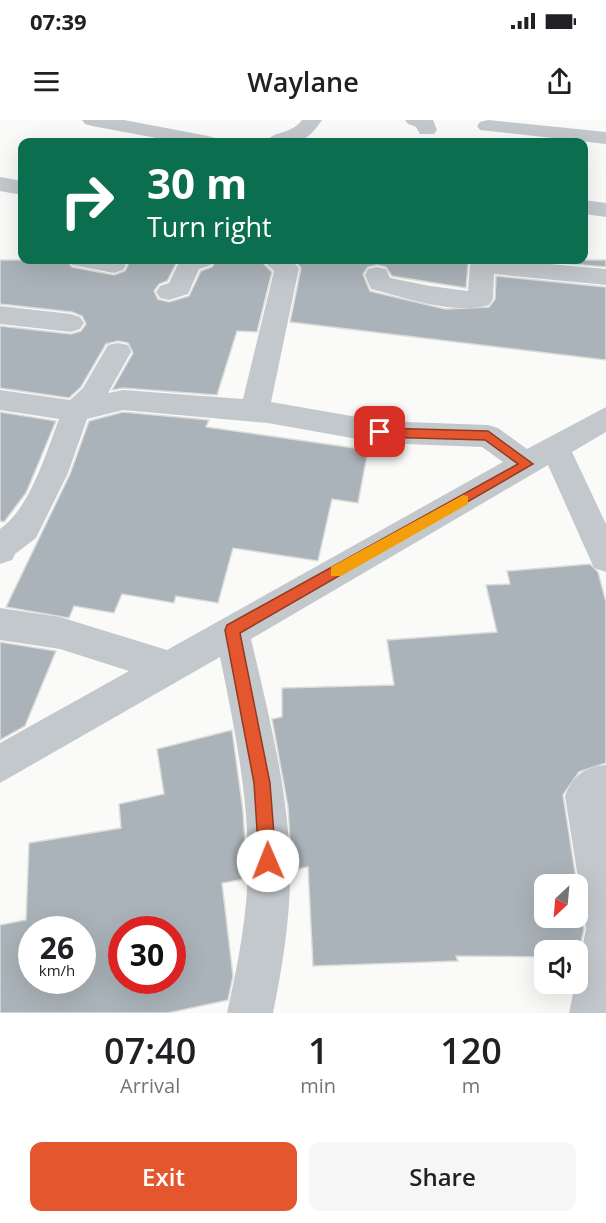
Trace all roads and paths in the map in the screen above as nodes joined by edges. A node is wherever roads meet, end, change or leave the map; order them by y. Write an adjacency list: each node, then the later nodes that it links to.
1 (92, 120): 6 (street)
2 (204, 120): 7 (street)
3 (312, 120): 8 (street)
4 (487, 126): 5 (street)
5 (517, 135): 9 (street)
6 (185, 138)
7 (201, 138)
8 (288, 138)
9 (606, 138)
10 (0, 184): 11 (street)
11 (18, 187)
12 (588, 208): 13 (street)
13 (606, 210)
14 (107, 264): 17 (street)
15 (189, 264): 20 (street)
16 (280, 264): 26 (street)
17 (114, 265)
18 (377, 275): 19 (street)
19 (606, 277)
20 (168, 292)
21 (0, 315): 22 (street)
22 (71, 323)
23 (118, 352): 25 (street)
24 (0, 400): 25 (street)
25 (76, 411): 26 (street); 30 (street)
26 (255, 411): 29 (street)
27 (606, 418): 28 (street)
28 (555, 448): 29 (street); 31 (street)
29 (527, 464): 33 (street)
30 (0, 550)
31 (606, 558)
32 (0, 624): 34 (street)
33 (232, 630): 34 (street); 39 (street)
34 (168, 667): 35 (street)
35 (0, 764)
36 (606, 785): 37 (street)
37 (606, 926)
38 (606, 932): 40 (street)
39 (250, 1013)
40 (592, 1013)

